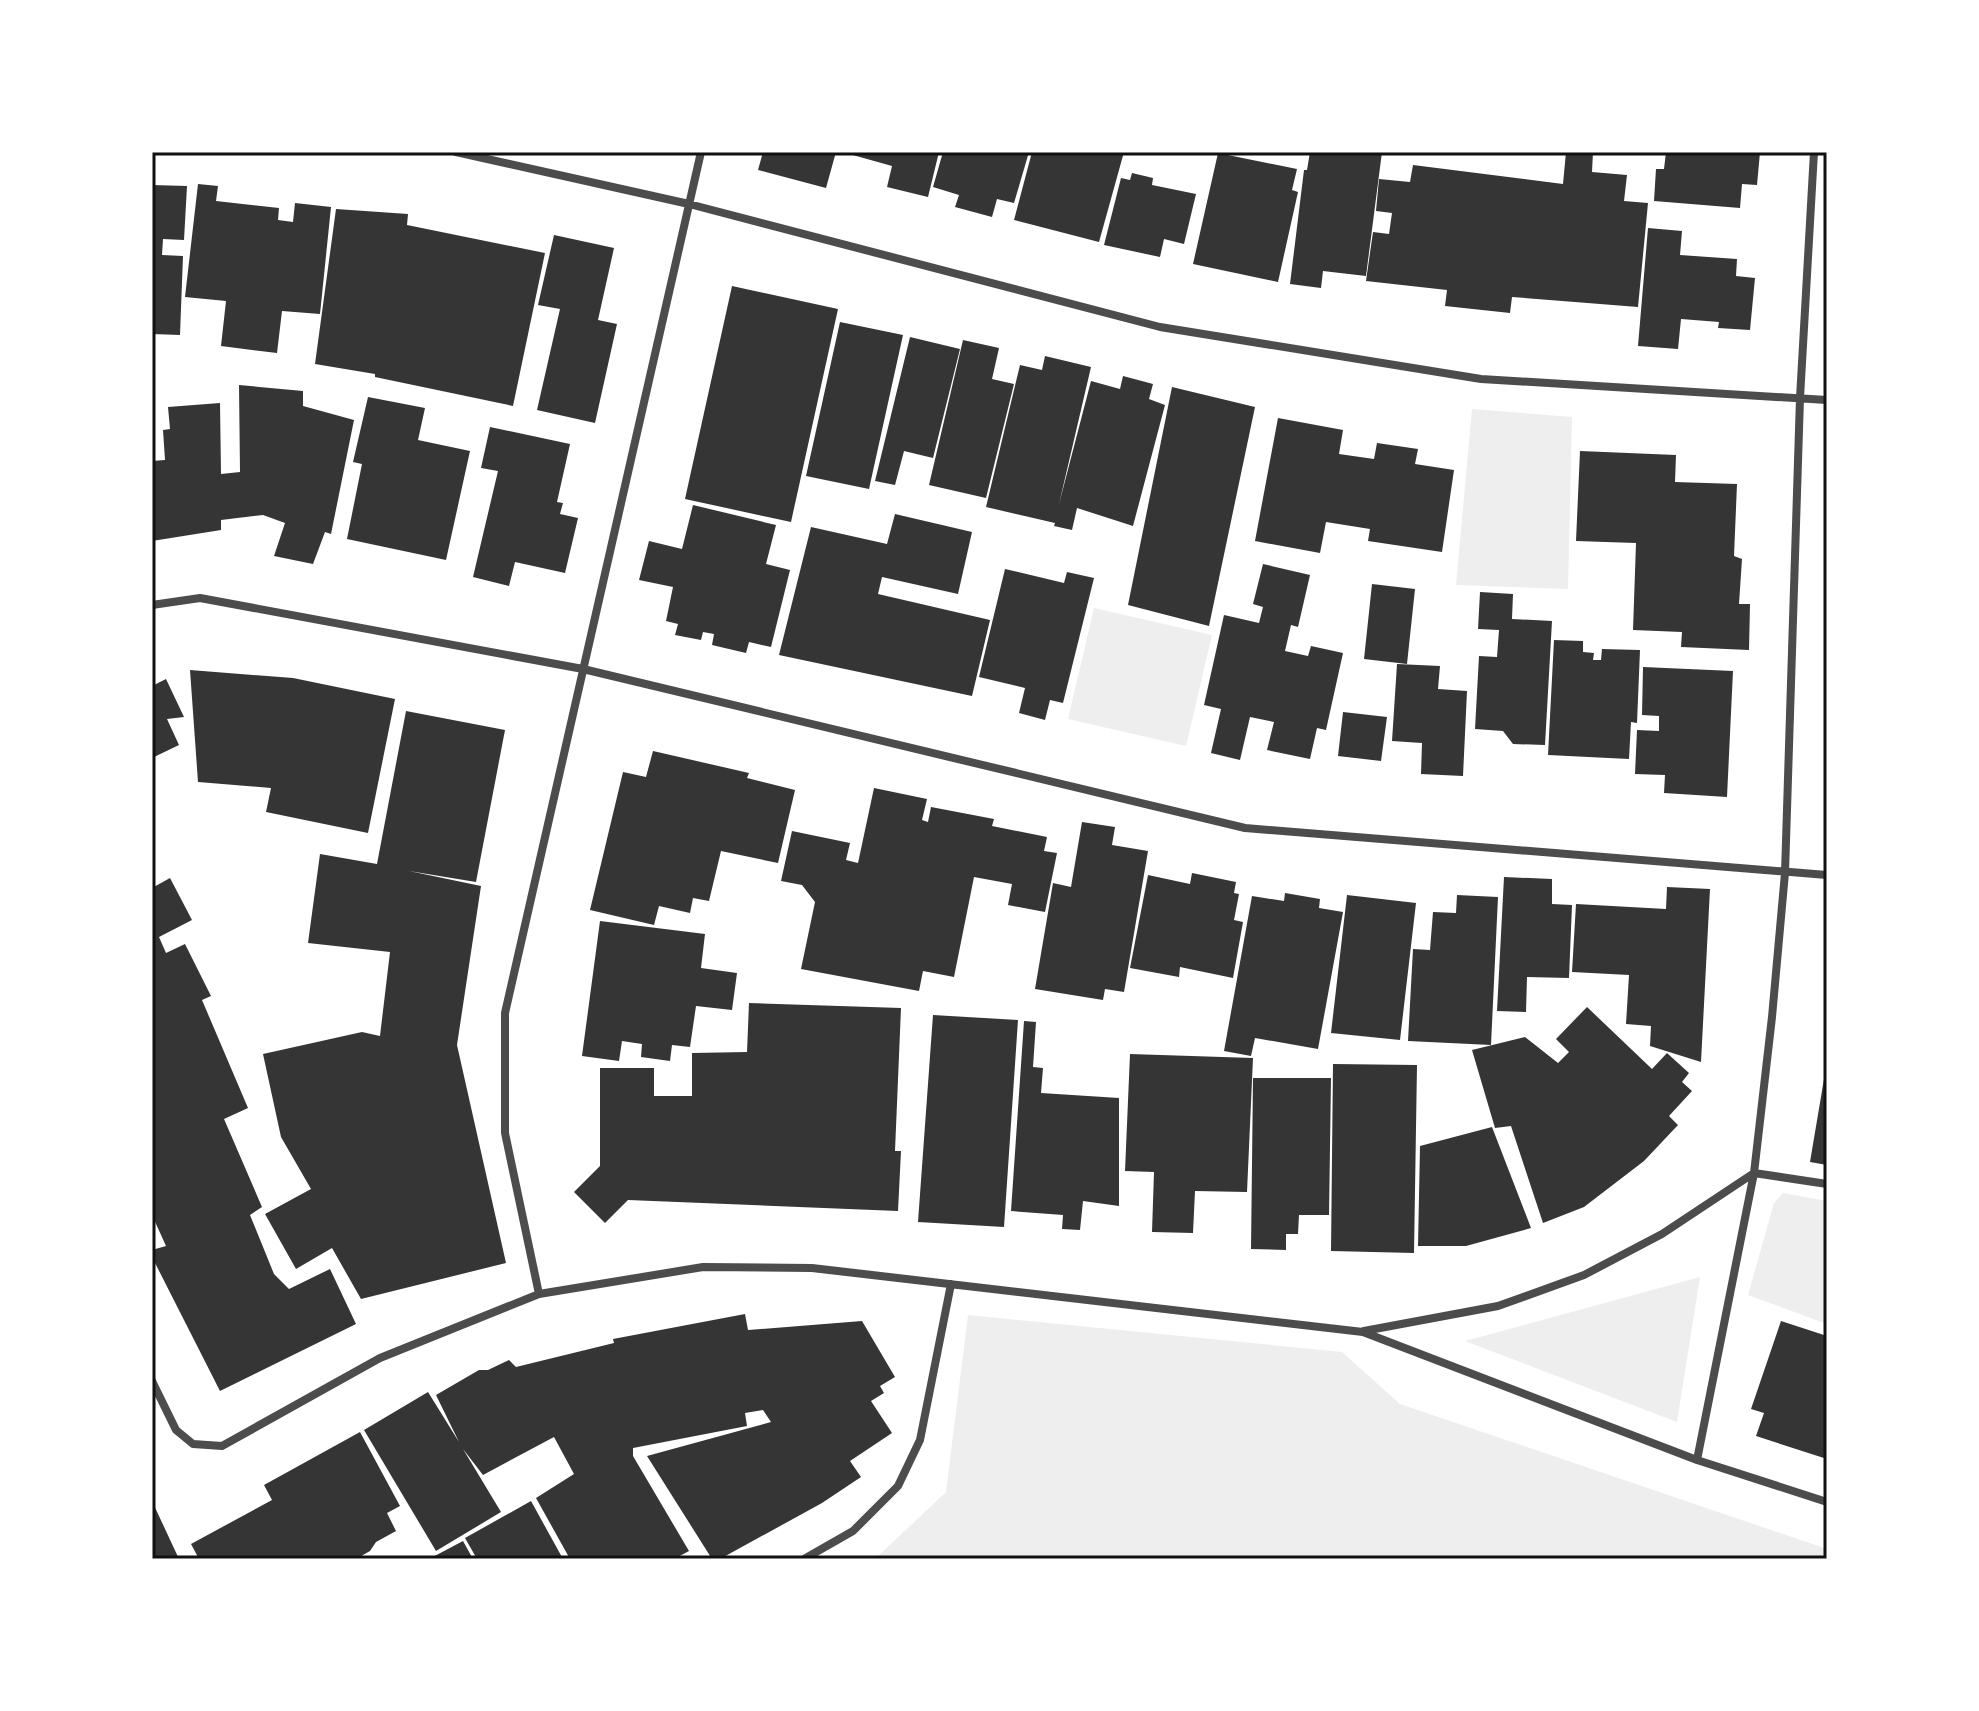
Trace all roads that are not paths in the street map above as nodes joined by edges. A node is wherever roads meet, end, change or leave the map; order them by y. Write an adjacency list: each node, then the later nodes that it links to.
1 (456, 152): 4 (street)
2 (701, 152): 4 (street)
3 (1814, 152): 5 (street)
4 (689, 204): 5 (street); 8 (street)
5 (1800, 398): 6 (street); 9 (street)
6 (1827, 400)
7 (152, 605): 8 (street)
8 (583, 669): 9 (street); 14 (street)
9 (1785, 873): 10 (street); 11 (street)
10 (1827, 875)
11 (1754, 1173): 12 (street); 15 (street); 17 (street)
12 (1827, 1184)
13 (951, 1284): 14 (street); 15 (street); 19 (street)
14 (539, 1294): 16 (street)
15 (1363, 1332): 17 (street)
16 (152, 1381)
17 (1697, 1460): 18 (street)
18 (1827, 1502)
19 (804, 1559)

